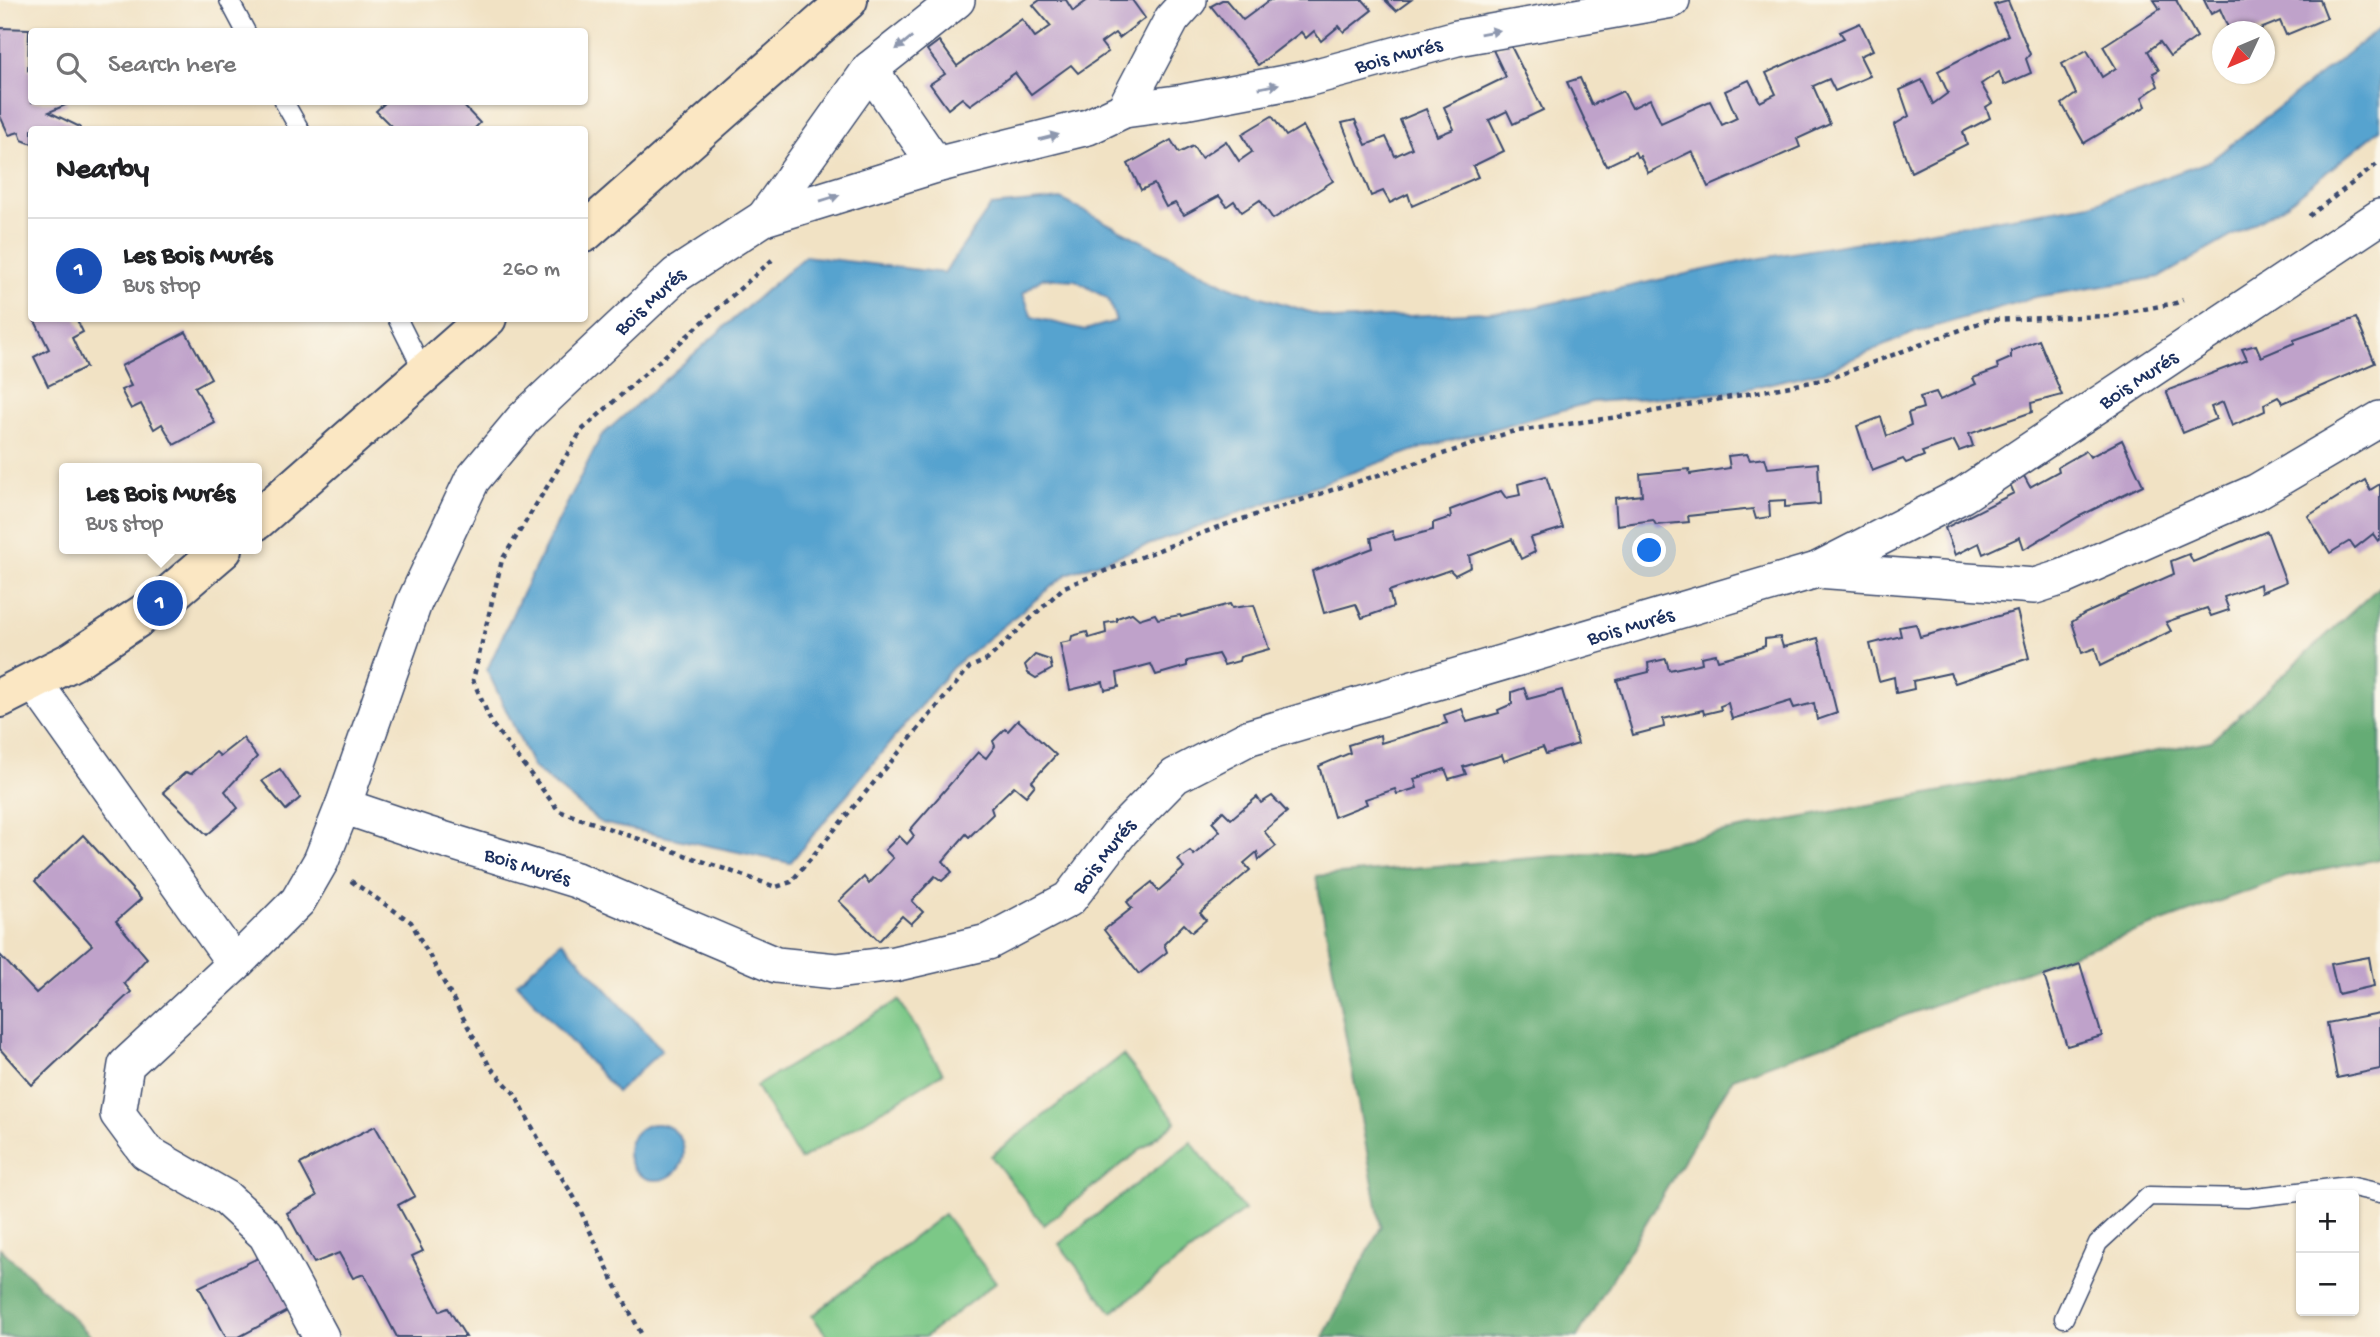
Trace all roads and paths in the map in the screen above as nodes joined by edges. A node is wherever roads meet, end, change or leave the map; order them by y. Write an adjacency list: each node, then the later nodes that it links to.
1 (229, 0): 6 (lane)
2 (848, 0): 16 (street)
3 (957, 0): 7 (street, Bois Murés, one-way to 7)
4 (1189, 0): 9 (street)
5 (1672, 0): 9 (street, Bois Murés, one-way to 5)
6 (244, 28)
7 (870, 69): 12 (street); 14 (street, Bois Murés)
8 (286, 105): 10 (lane)
9 (1124, 110): 12 (street, Bois Murés, one-way to 9)
10 (298, 126)
11 (2380, 162): 15 (path)
12 (936, 165): 14 (street, Bois Murés, one-way to 12)
13 (2380, 217): 25 (street, Bois Murés)
14 (764, 218): 28 (street, Bois Murés)
15 (2302, 221)
16 (588, 229)
17 (778, 255): 18 (path)
18 (2187, 298)
19 (399, 322): 21 (lane)
20 (483, 322): 21 (street)
21 (425, 374): 23 (street)
22 (2380, 419): 25 (street, Bois Murés)
23 (262, 516)
24 (217, 554): 26 (street)
25 (1817, 570): 28 (street, Bois Murés)
26 (34, 682): 27 (street); 30 (street)
27 (0, 698)
28 (343, 806): 29 (street, Bois Murés)
29 (321, 861): 30 (street, Bois Murés); 34 (path)
30 (235, 964): 33 (street, Bois Murés)
31 (2380, 1193): 32 (lane)
32 (2064, 1318)
33 (321, 1337)
34 (643, 1337)

